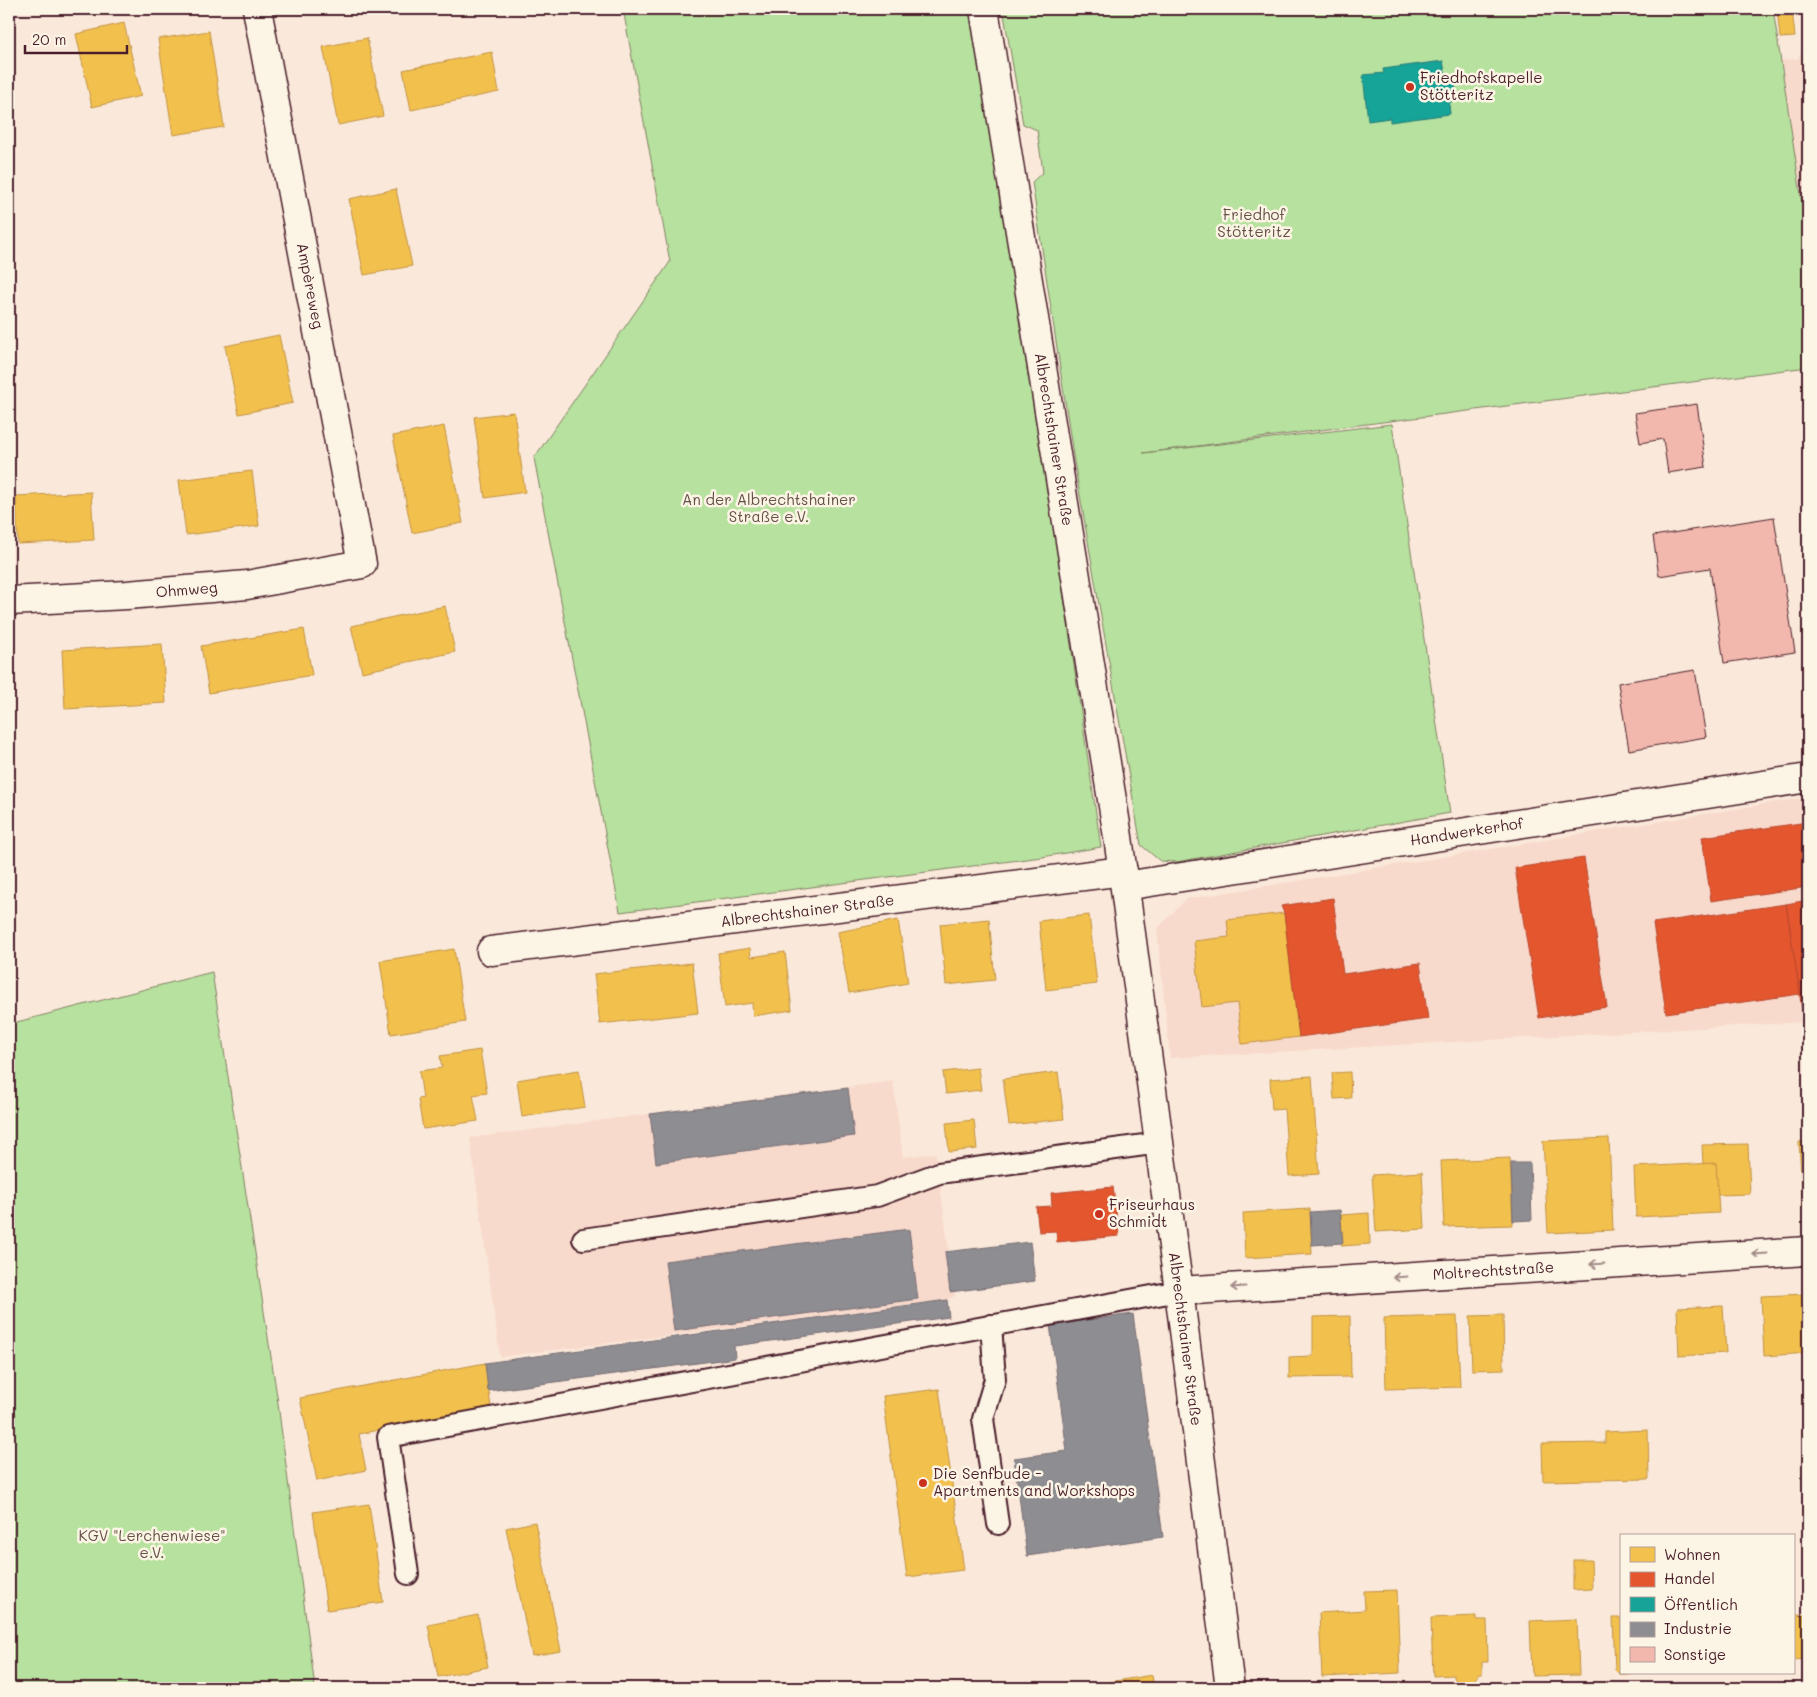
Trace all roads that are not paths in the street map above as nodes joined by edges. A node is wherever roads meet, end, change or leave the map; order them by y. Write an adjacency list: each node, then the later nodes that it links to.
1 (257, 9): 3 (street, Ampèreweg)
2 (984, 9): 6 (street, Albrechtshainer Straße)
3 (362, 564): 4 (street, Ohmweg)
4 (9, 601)
5 (1808, 778): 6 (street, Handwerkerhof)
6 (1124, 878): 7 (street, Albrechtshainer Straße); 8 (street, Albrechtshainer Straße)
7 (491, 951)
8 (1159, 1142): 9 (lane); 11 (street, Albrechtshainer Straße)
9 (583, 1239)
10 (1808, 1250): 11 (street, Moltrechtstraße, one-way to 11)
11 (1179, 1291): 12 (lane); 15 (street, Albrechtshainer Straße)
12 (991, 1325): 13 (lane); 14 (lane)
13 (998, 1524)
14 (408, 1574)
15 (1230, 1688)

